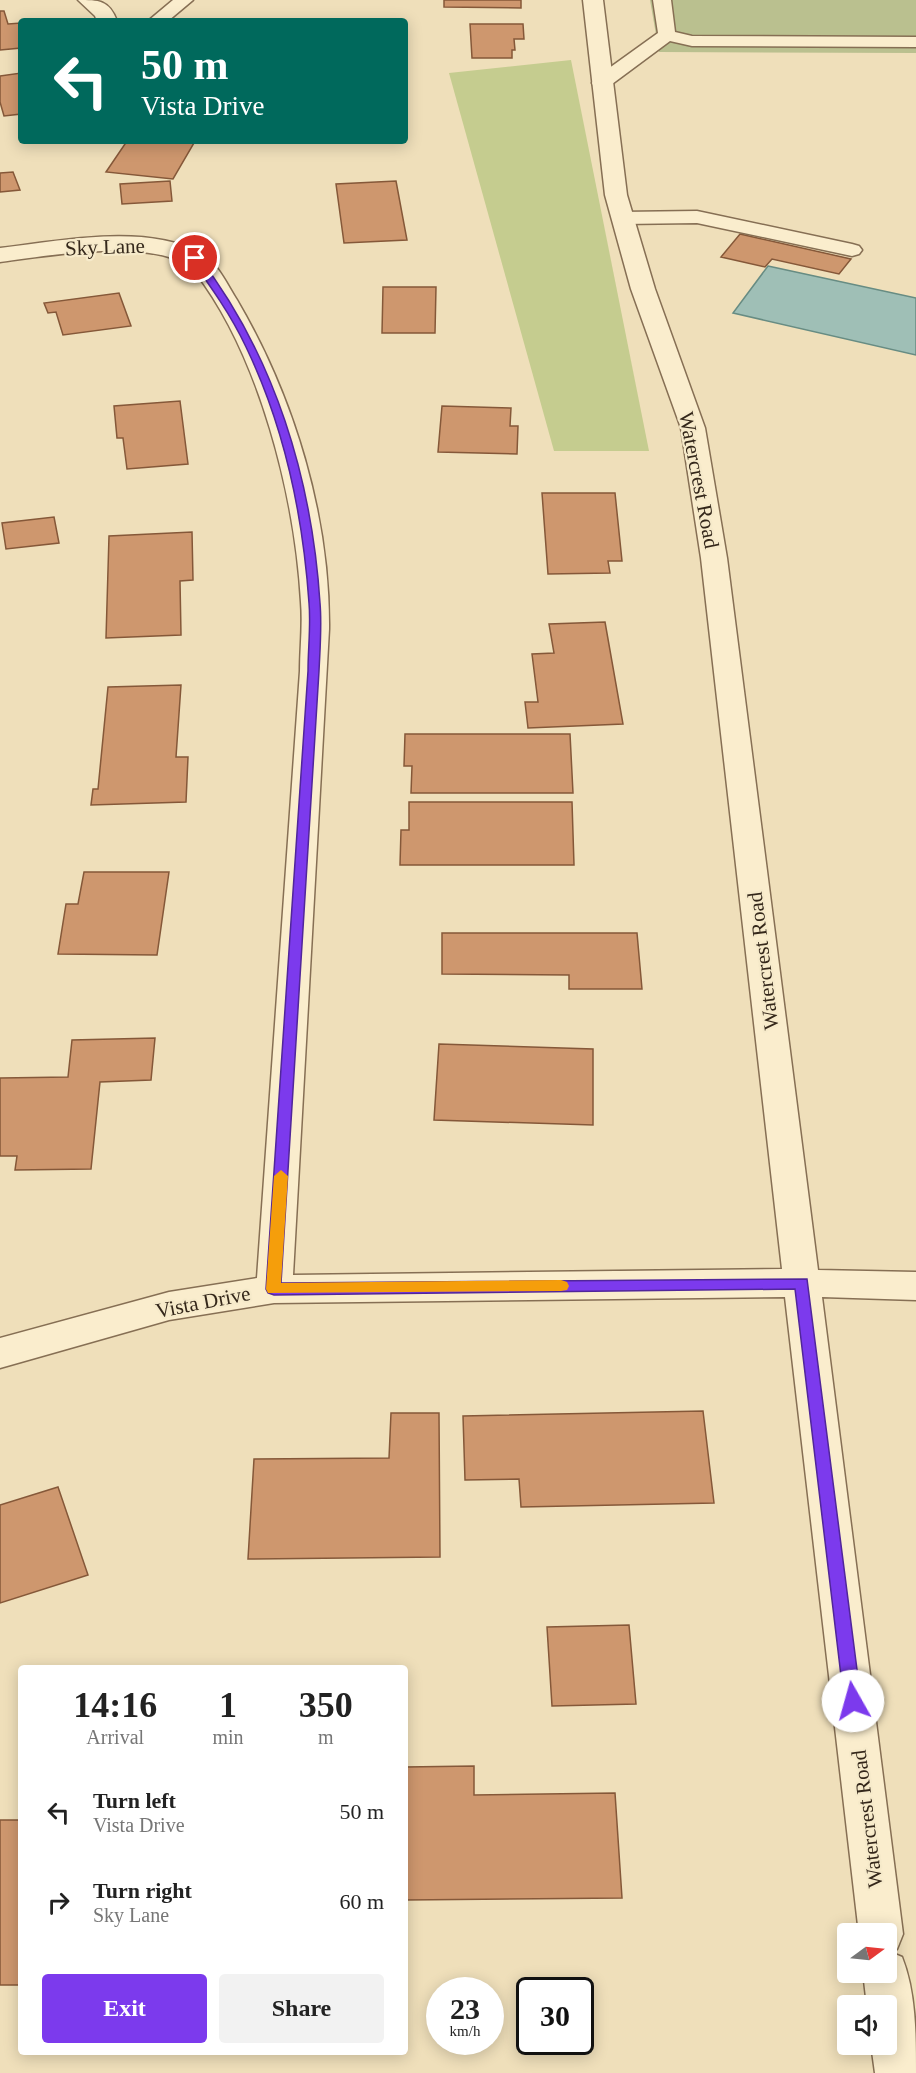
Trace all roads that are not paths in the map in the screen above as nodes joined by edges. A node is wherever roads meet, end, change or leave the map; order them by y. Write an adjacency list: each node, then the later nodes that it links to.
1 (88, 0): 5 (street)
2 (184, 0): 6 (lane)
3 (593, 0): 9 (street, Watercrest Road)
4 (662, 0): 7 (lane)
5 (106, 18)
6 (161, 18)
7 (667, 35): 8 (lane); 9 (lane)
8 (916, 42)
9 (601, 83): 10 (street, Watercrest Road)
10 (622, 218): 11 (lane); 13 (street, Watercrest Road)
11 (852, 250)
12 (0, 255): 15 (street, Sky Lane)
13 (801, 1283): 14 (street, Vista Drive); 15 (street, Vista Drive); 17 (street, Watercrest Road)
14 (916, 1286)
15 (274, 1289): 16 (street, Vista Drive)
16 (0, 1353)
17 (880, 1923)
18 (887, 1983): 19 (street)
19 (898, 2073)

